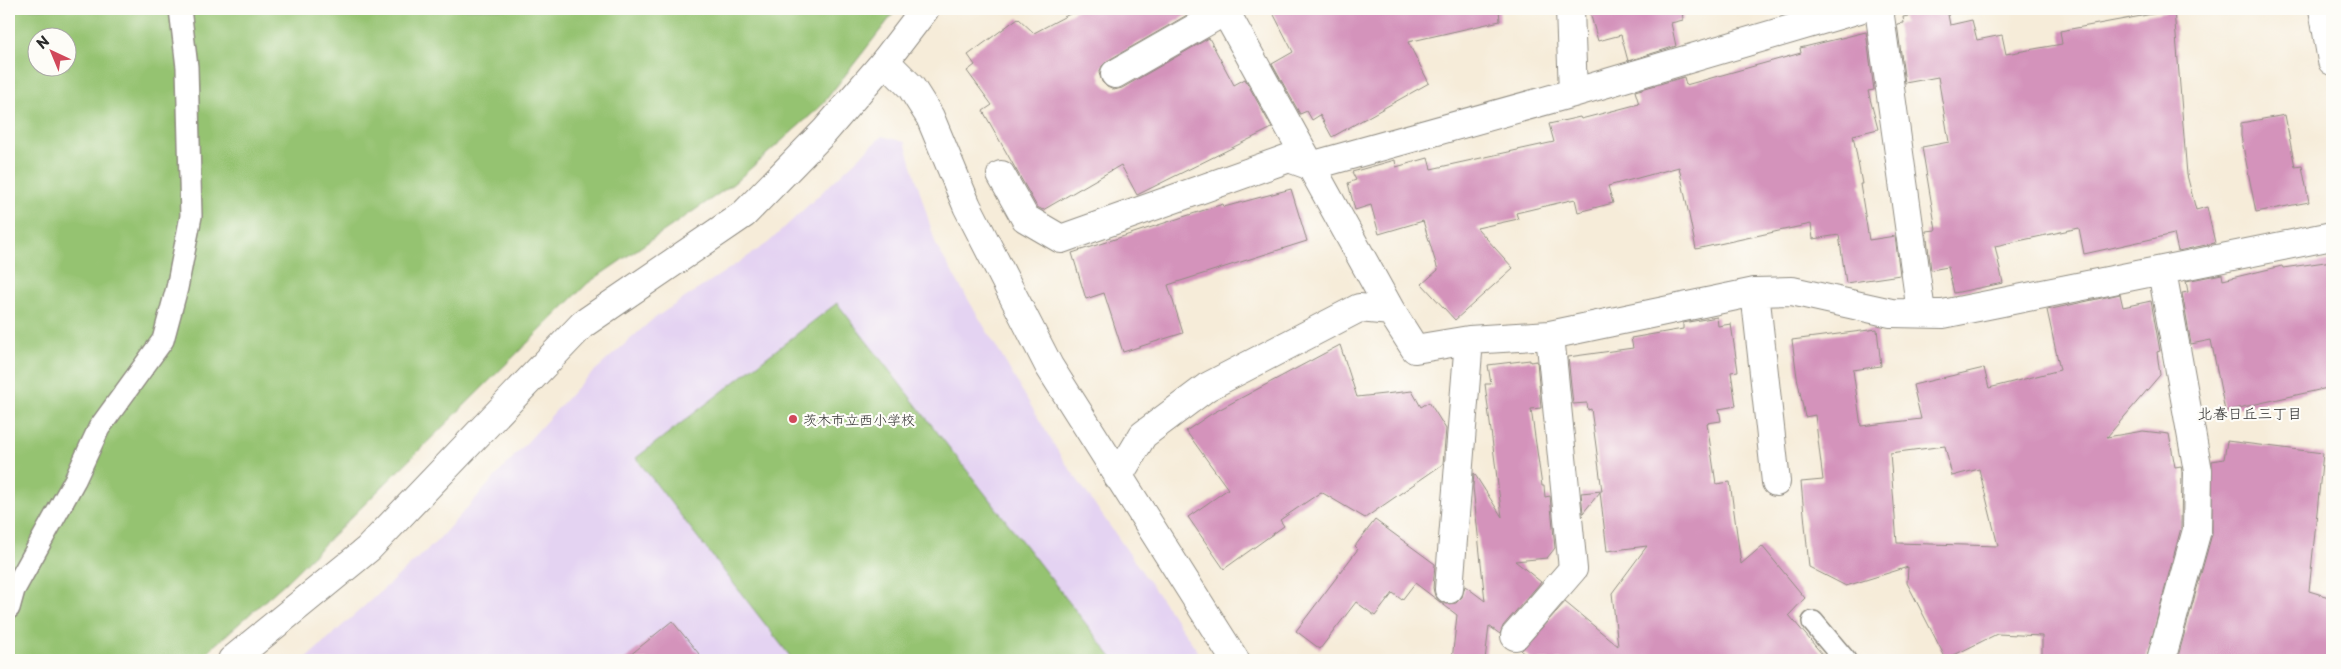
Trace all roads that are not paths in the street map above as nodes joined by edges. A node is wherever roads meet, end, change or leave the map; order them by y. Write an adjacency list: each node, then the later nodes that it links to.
1 (180, 9): 24 (lane)
2 (925, 9): 9 (street)
3 (1570, 9): 11 (street)
4 (1859, 9): 11 (street)
5 (1879, 9): 18 (street)
6 (2323, 9): 8 (street)
7 (1225, 10): 10 (street); 12 (street)
8 (2332, 61)
9 (885, 62): 21 (street); 27 (street)
10 (1115, 74)
11 (1573, 93): 12 (street)
12 (1311, 166): 13 (street); 17 (street)
13 (1001, 175)
14 (2332, 236): 15 (street)
15 (2162, 271): 18 (street); 30 (street)
16 (1755, 292): 18 (street); 19 (street); 22 (street)
17 (1391, 311): 20 (street); 21 (street)
18 (1921, 312)
19 (1550, 335): 20 (street); 26 (street)
20 (1469, 340): 23 (street)
21 (1118, 477): 28 (street)
22 (1776, 482)
23 (1449, 589)
24 (9, 608)
25 (1813, 622): 29 (lane)
26 (1515, 636)
27 (232, 660)
28 (1235, 660)
29 (1845, 660)
30 (2161, 660)

